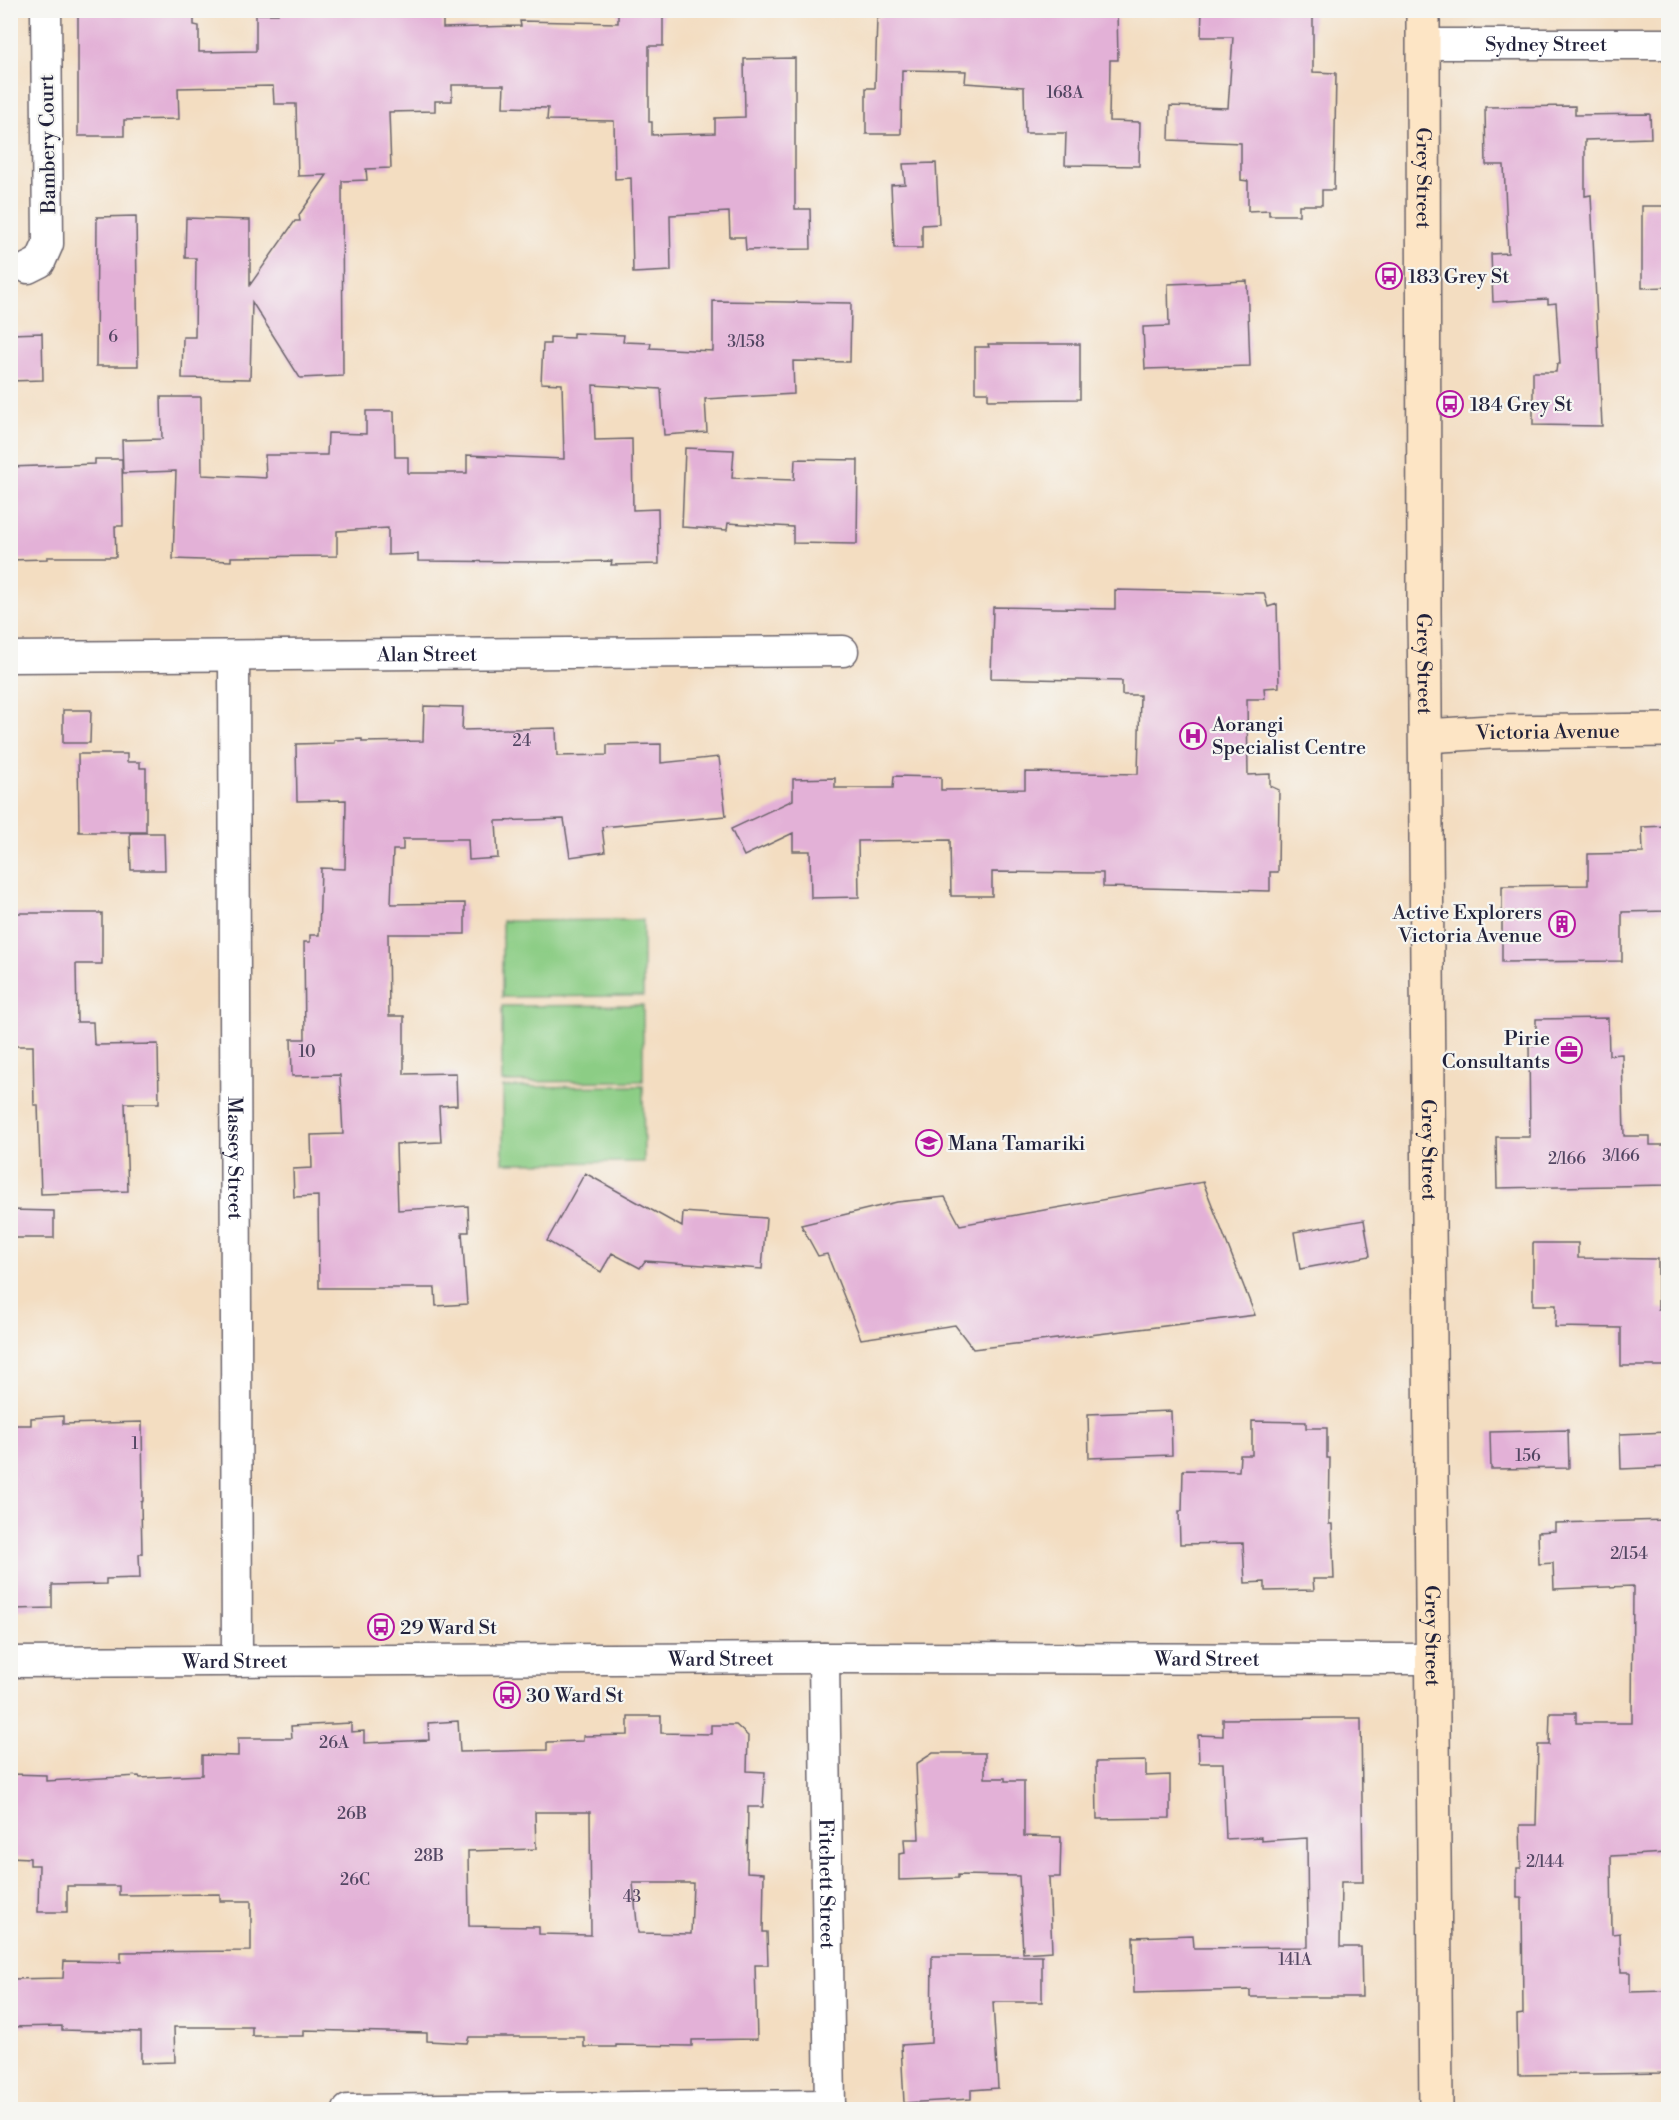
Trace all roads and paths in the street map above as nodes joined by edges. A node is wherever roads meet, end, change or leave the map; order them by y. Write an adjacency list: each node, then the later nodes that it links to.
1 (46, 10): 5 (street, Bambery Court)
2 (1423, 10): 3 (street, Grey Street)
3 (1423, 44): 4 (street, Sydney Street); 10 (street, Grey Street)
4 (1668, 44)
5 (28, 268)
6 (843, 651): 7 (street, Alan Street)
7 (234, 656): 8 (street, Alan Street); 13 (street, Massey Street)
8 (10, 657)
9 (1668, 730): 10 (street, Victoria Avenue)
10 (1426, 736): 12 (street, Grey Street)
11 (824, 1658): 12 (street, Ward Street); 13 (street, Ward Street); 15 (street, Fitchett Street)
12 (1432, 1659): 18 (street, Grey Street)
13 (237, 1661): 14 (street, Ward Street)
14 (10, 1662)
15 (830, 2107): 16 (street)
16 (562, 2108): 17 (street)
17 (348, 2109)
18 (1436, 2109)

